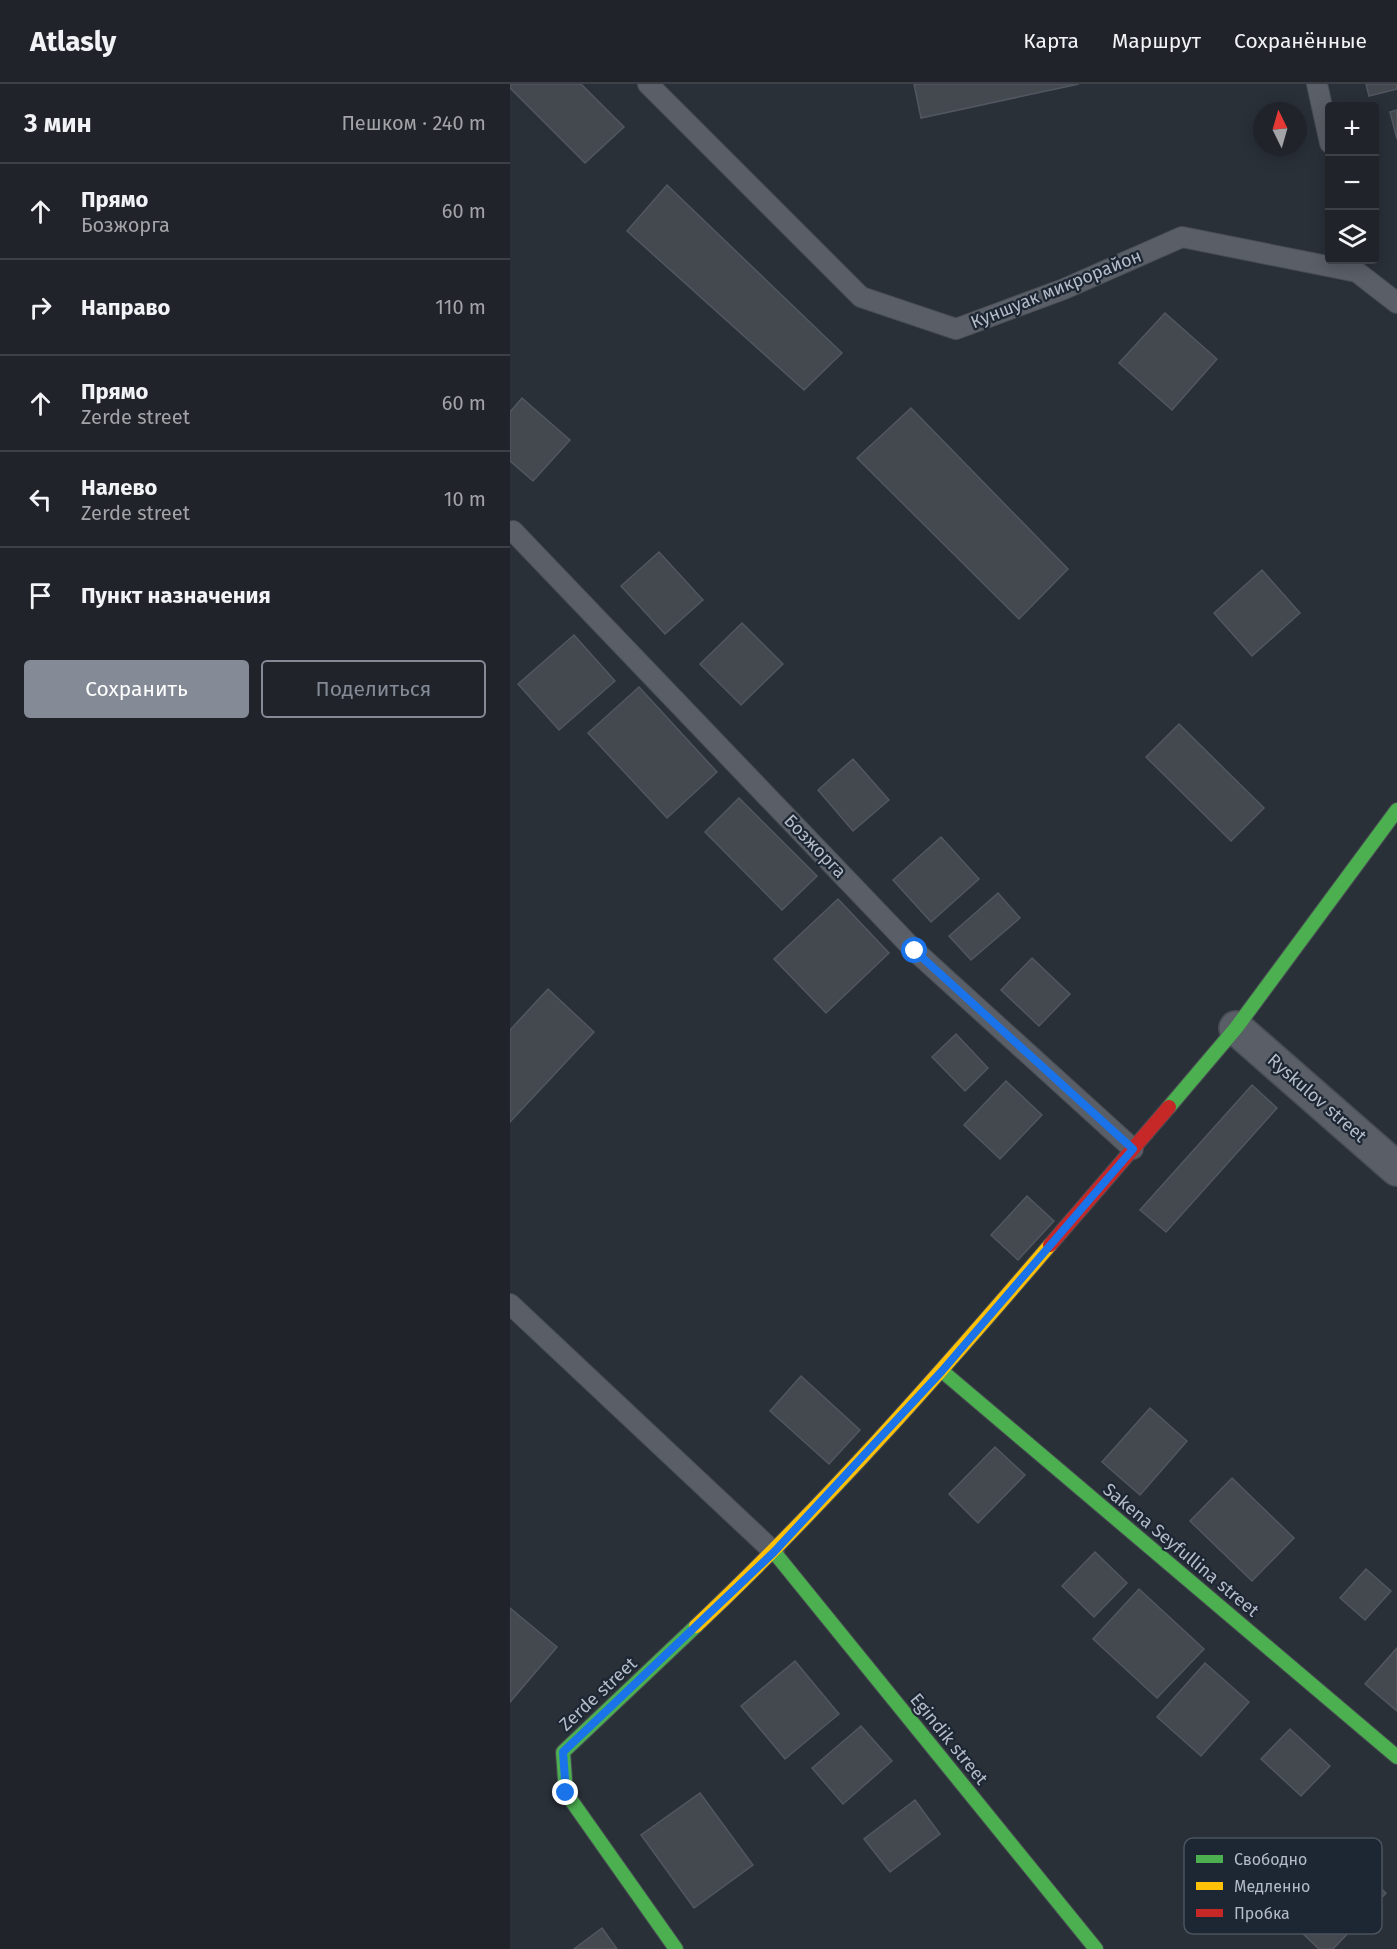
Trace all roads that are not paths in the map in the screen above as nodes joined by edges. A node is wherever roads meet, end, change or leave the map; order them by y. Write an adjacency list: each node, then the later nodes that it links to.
1 (648, 84): 4 (lane, Куншуак микрорайон)
2 (1317, 84): 3 (lane)
3 (1325, 123)
4 (1355, 266): 5 (lane, Куншуак микрорайон)
5 (1397, 303)
6 (510, 532): 9 (lane, Бозжорга)
7 (1397, 810): 8 (street)
8 (1236, 1028): 9 (street); 10 (street, Ryskulov street)
9 (1133, 1149): 12 (street)
10 (1397, 1169)
11 (510, 1304): 13 (lane)
12 (942, 1371): 13 (street); 14 (street, Sakena Seyfullina street)
13 (774, 1552): 15 (street, Zerde street); 16 (street, Egindik street)
14 (1397, 1757)
15 (676, 1949)
16 (1096, 1949)

